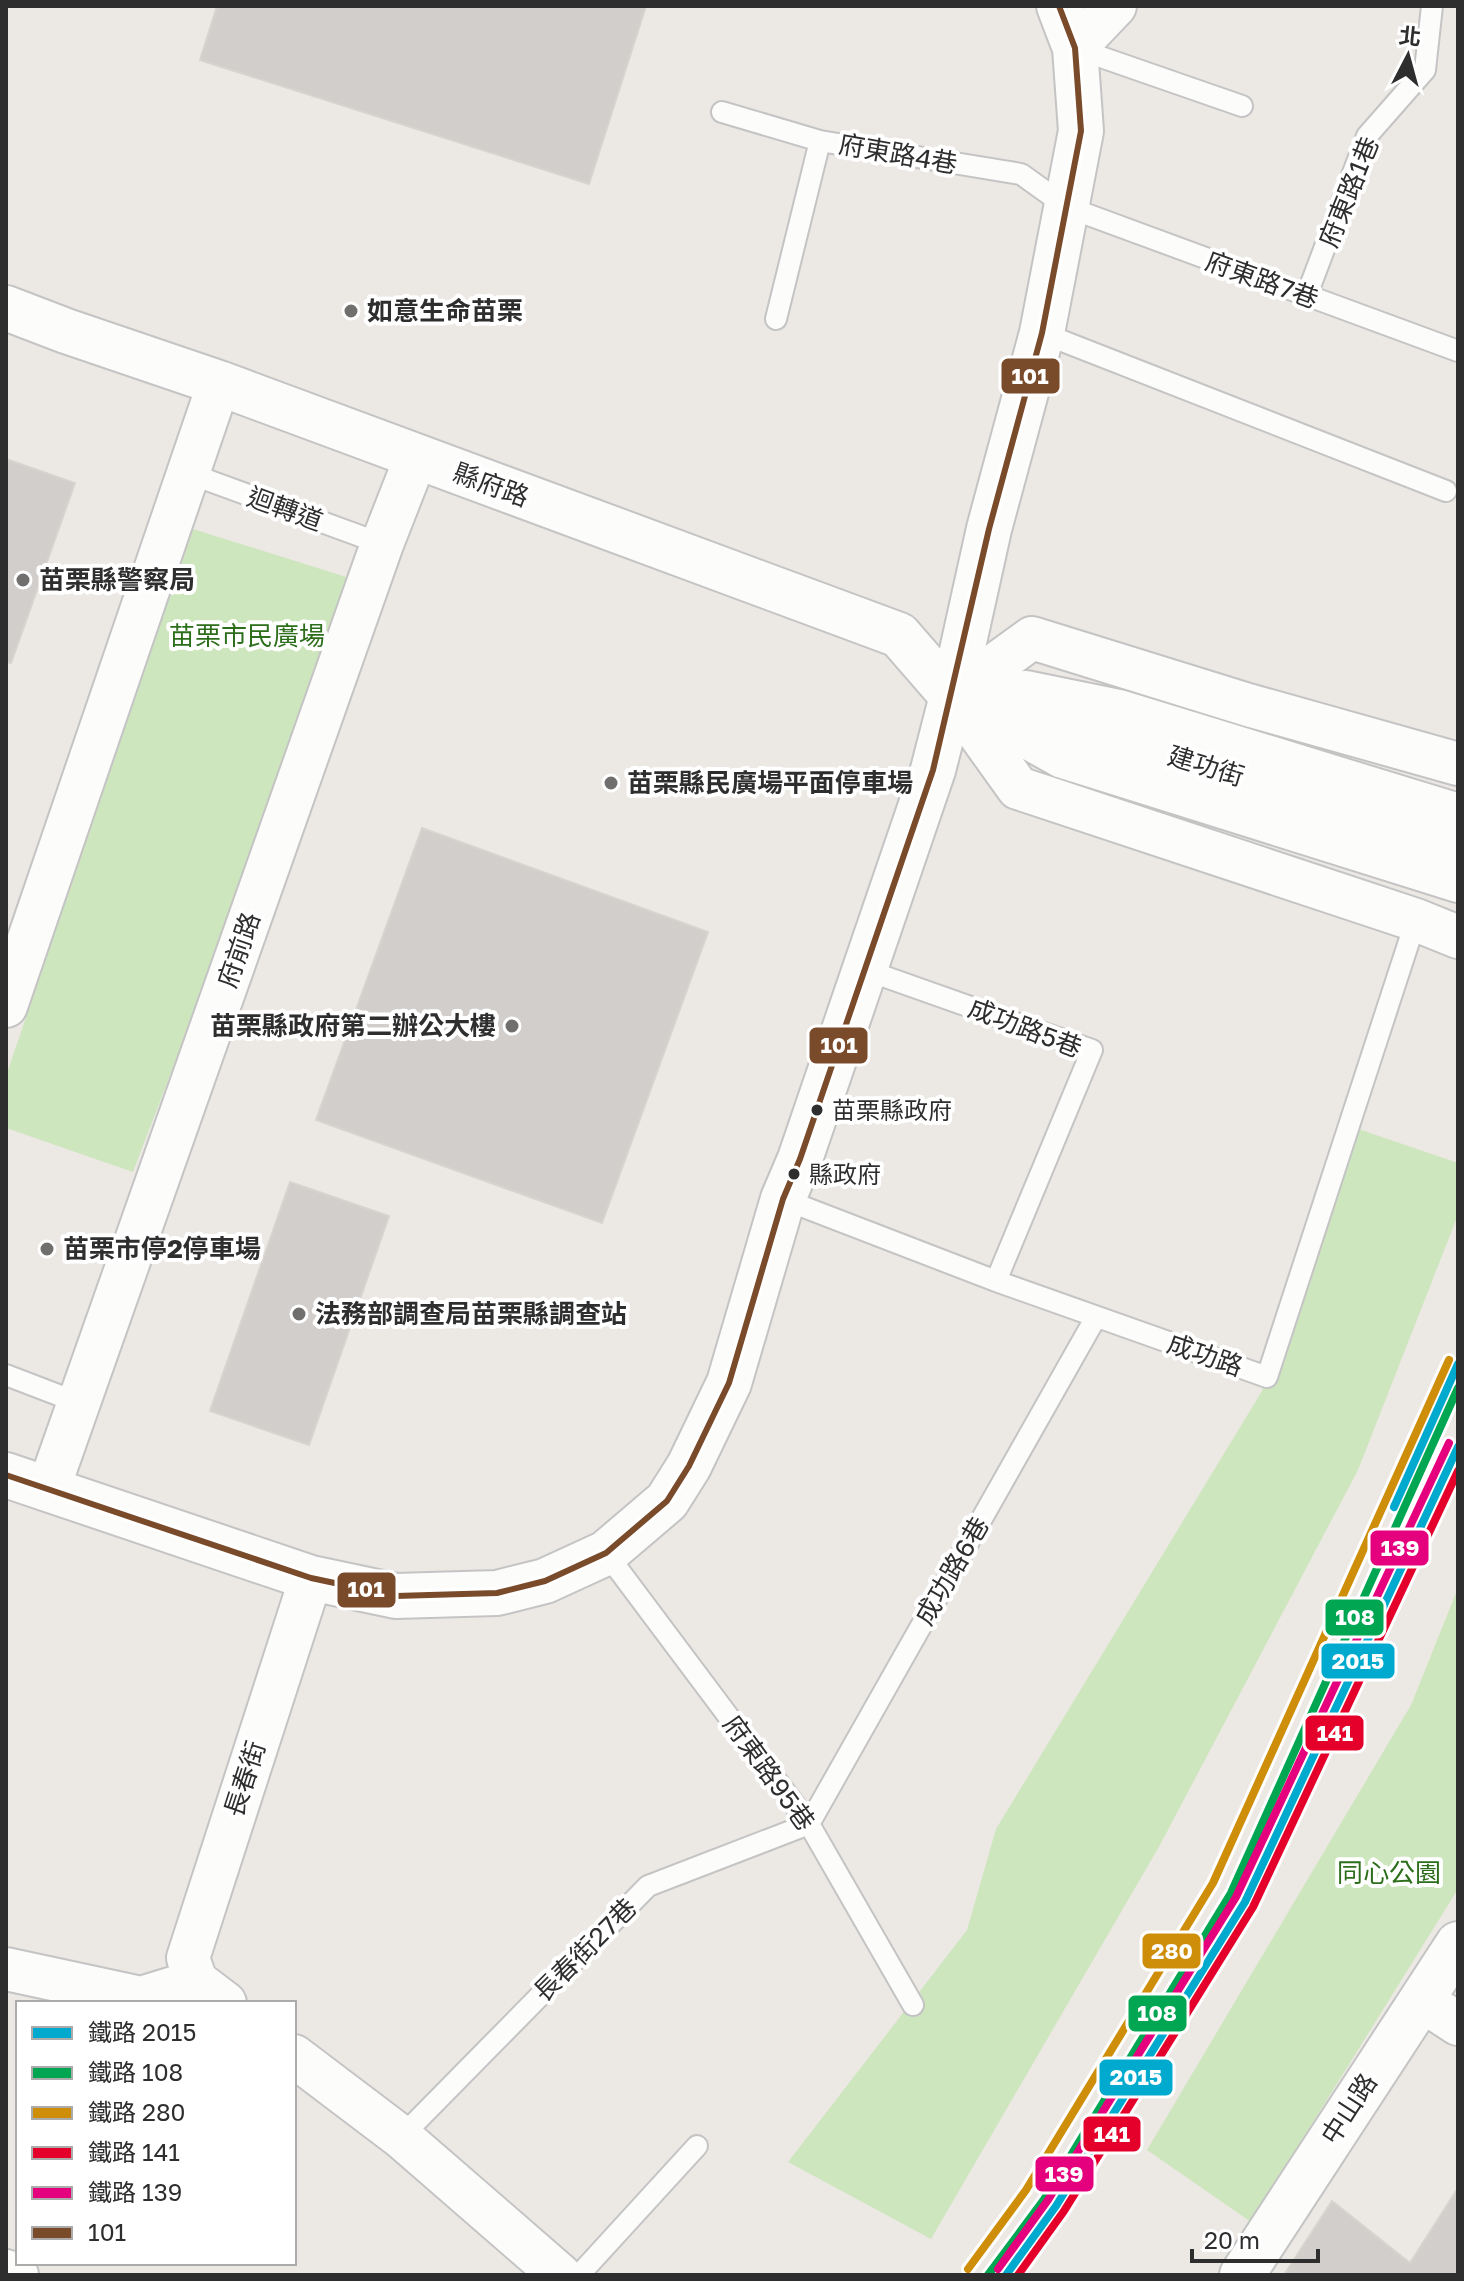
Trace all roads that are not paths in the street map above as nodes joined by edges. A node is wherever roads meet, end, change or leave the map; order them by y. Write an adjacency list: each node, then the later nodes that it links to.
1 (1059, 6): 4 (street)
2 (1115, 6): 4 (street)
3 (1432, 6): 9 (lane, 府東路1巷)
4 (1075, 48): 5 (lane); 8 (street)
5 (1242, 106)
6 (722, 112): 7 (lane, 府東路4巷)
7 (820, 141): 8 (lane, 府東路4巷); 11 (lane)
8 (1067, 207): 9 (lane, 府東路7巷); 12 (street)
9 (1306, 297): 13 (lane, 府東路7巷)
10 (6, 308): 14 (street, 縣府路)
11 (776, 319)
12 (1042, 333): 17 (lane); 19 (street)
13 (1458, 351)
14 (219, 383): 15 (street, 縣府路); 16 (street)
15 (416, 457): 18 (street, 府前路); 19 (street, 縣府路)
16 (188, 473): 18 (lane, 迴轉道); 25 (street)
17 (1446, 491)
18 (382, 544): 33 (street, 府前路)
19 (952, 696): 20 (street); 21 (street); 22 (street, 建功街); 23 (street); 24 (street); 27 (street)
20 (1458, 764)
21 (1458, 815)
22 (1458, 844)
23 (1458, 881)
24 (1416, 920): 26 (street); 31 (lane, 成功路)
25 (18, 931): 28 (street)
26 (1458, 937)
27 (863, 969): 29 (street); 30 (lane, 成功路5巷)
28 (6, 1006)
29 (783, 1199): 30 (lane, 成功路); 36 (street)
30 (996, 1281): 31 (lane, 成功路)
31 (1096, 1317): 38 (lane, 成功路6巷)
32 (6, 1375): 33 (lane)
33 (79, 1403): 35 (street, 府前路)
34 (6, 1475): 35 (street)
35 (48, 1490): 37 (street)
36 (606, 1553): 37 (street); 38 (lane, 府東路95巷)
37 (311, 1578): 41 (street, 長春街)
38 (809, 1824): 42 (lane, 府東路95巷); 45 (lane, 長春街27巷)
39 (1458, 1944): 43 (street, 中山路)
40 (6, 1969): 41 (street, 長春街)
41 (211, 1992)
42 (913, 2005)
43 (1440, 2012): 51 (street, 中山路)
44 (296, 2058): 45 (street)
45 (401, 2137): 49 (street)
46 (697, 2146): 50 (lane)
47 (6, 2271): 48 (street)
48 (17, 2275)
49 (560, 2275)
50 (579, 2275)
51 (1242, 2275)

